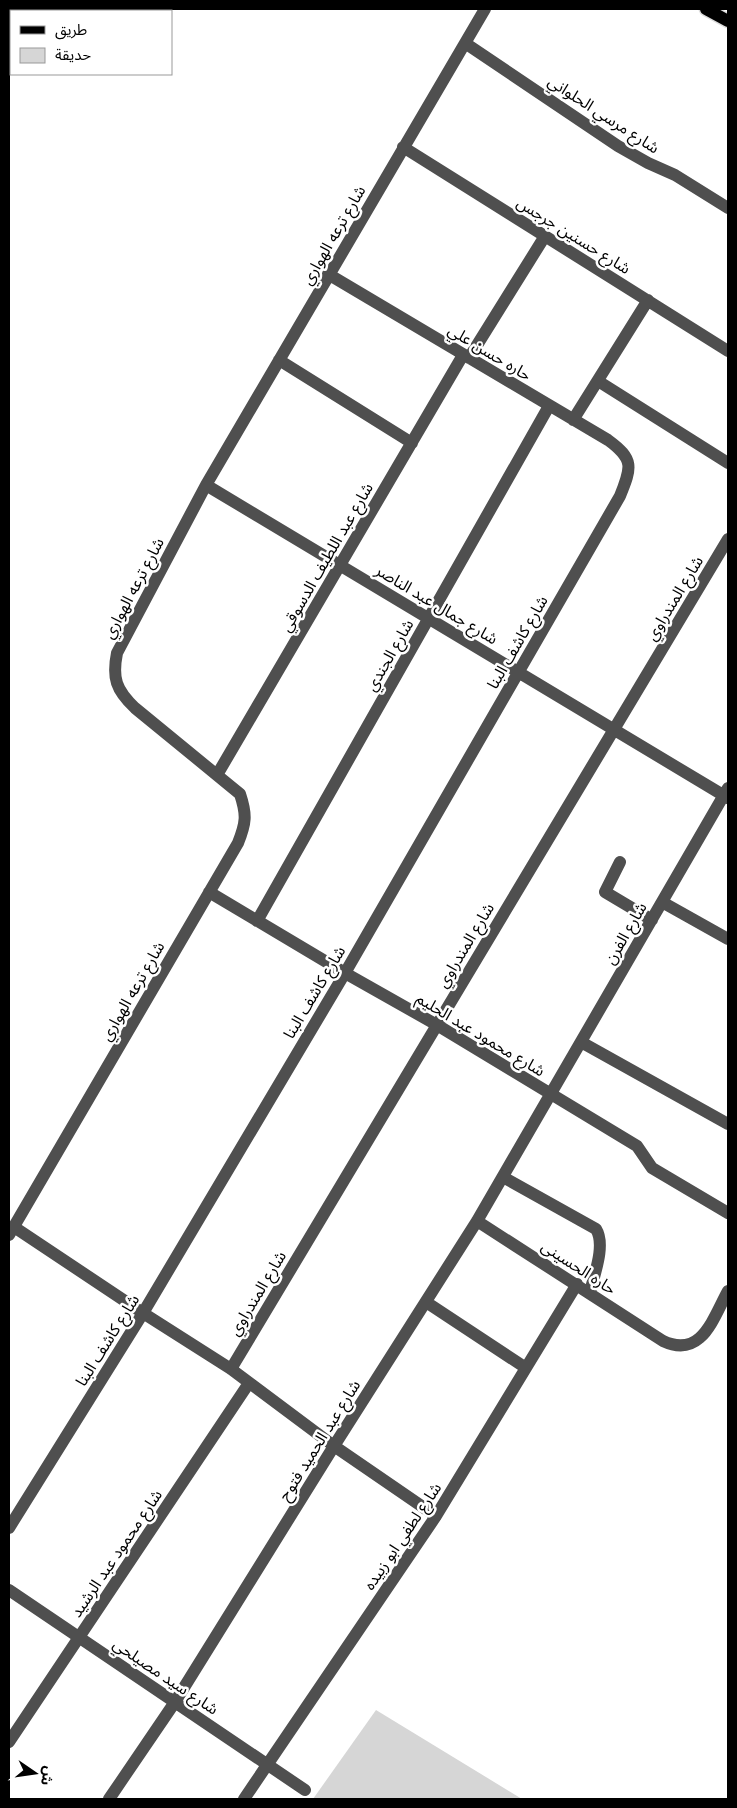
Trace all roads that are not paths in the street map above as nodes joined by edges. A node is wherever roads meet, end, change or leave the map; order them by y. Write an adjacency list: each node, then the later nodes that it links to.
1 (485, 9): 4 (street, شارع ترعه الهواري)
2 (706, 9): 3 (main road)
3 (728, 21)
4 (465, 43): 5 (street, شارع ترعه الهواري); 6 (street, شارع مرسي الحلواني)
5 (403, 147): 7 (street, شارع حسنين جرجس); 8 (street, شارع ترعه الهواري)
6 (728, 208)
7 (545, 236): 9 (street, شارع حسنين جرجس); 11 (street, شارع عبد اللطيف الدسوقي)
8 (328, 274): 11 (street, حاره حسن علي); 12 (street, شارع ترعه الهواري)
9 (648, 300): 10 (street, شارع حسنين جرجس); 13 (street)
10 (728, 351)
11 (466, 356): 14 (street, حاره حسن علي); 16 (street, شارع عبد اللطيف الدسوقي)
12 (279, 360): 16 (street); 19 (street, شارع ترعه الهواري)
13 (598, 381): 15 (street); 17 (street)
14 (549, 406): 15 (street, حاره حسن علي); 22 (street, شارع الجندي)
15 (573, 420): 18 (street, حاره حسن علي)
16 (412, 442): 21 (street, شارع عبد اللطيف الدسوقي)
17 (728, 463)
18 (629, 464): 23 (street, شارع كاشف البنا)
19 (206, 485): 21 (street, شارع جمال عبد الناصر); 25 (street, شارع ترعه الهواري)
20 (728, 539): 24 (street, شارع المندراوي)
21 (340, 565): 22 (street, شارع جمال عبد الناصر); 25 (street, شارع عبد اللطيف الدسوقي)
22 (429, 618): 23 (street, شارع جمال عبد الناصر); 31 (street, شارع الجندي)
23 (518, 672): 24 (street, شارع جمال عبد الناصر); 33 (street, شارع كاشف البنا)
24 (614, 729): 26 (street, شارع جمال عبد الناصر); 34 (street, شارع المندراوي)
25 (217, 775): 28 (street, شارع ترعه الهواري)
26 (727, 794): 29 (street, شارع الفرن)
27 (620, 862): 30 (street)
28 (209, 892): 31 (street, شارع محمود عبد الحليم); 41 (street, شارع ترعه الهواري)
29 (662, 902): 30 (street, شارع الفرن); 32 (street)
30 (652, 920): 35 (street, شارع الفرن)
31 (257, 921): 33 (street, شارع محمود عبد الحليم)
32 (728, 938)
33 (344, 973): 34 (street, شارع محمود عبد الحليم); 46 (street, شارع كاشف البنا)
34 (437, 1025): 36 (street, شارع محمود عبد الحليم); 47 (street, شارع المندراوي)
35 (581, 1042): 36 (street, شارع الفرن); 37 (street)
36 (551, 1095): 38 (street, شارع عبد الحميد فتوح); 39 (street, شارع محمود عبد الحليم)
37 (728, 1124)
38 (503, 1177): 40 (street, شارع عبد الحميد فتوح); 43 (street)
39 (728, 1213)
40 (477, 1221): 42 (street, حاره الحسينى); 45 (street, شارع عبد الحميد فتوح)
41 (11, 1231): 46 (street)
42 (577, 1284): 43 (street, حاره الحسينى); 48 (street, شارع لطفي ابو زبيده)
43 (590, 1292): 44 (street, حاره الحسينى)
44 (728, 1293)
45 (426, 1302): 48 (street); 50 (street, شارع عبد الحميد فتوح)
46 (143, 1313): 47 (street); 52 (street, شارع كاشف البنا)
47 (231, 1368): 49 (street)
48 (526, 1368): 51 (street, شارع لطفي ابو زبيده)
49 (250, 1383): 50 (street); 54 (street, شارع محمود عبد الرشيد)
50 (334, 1446): 51 (street); 55 (street, شارع عبد الحميد فتوح)
51 (436, 1516): 57 (street, شارع لطفي ابو زبيده)
52 (9, 1528)
53 (9, 1590): 54 (street, شارع سيد مصيلحي)
54 (79, 1637): 55 (street, شارع سيد مصيلحي); 56 (street, شارع محمود عبد الرشيد)
55 (175, 1702): 57 (street, شارع سيد مصيلحي); 59 (street, شارع عبد الحميد فتوح)
56 (9, 1742)
57 (267, 1764): 58 (street, شارع سيد مصيلحي); 60 (street, شارع لطفي ابو زبيده)
58 (305, 1790)
59 (109, 1799)
60 (244, 1799)

